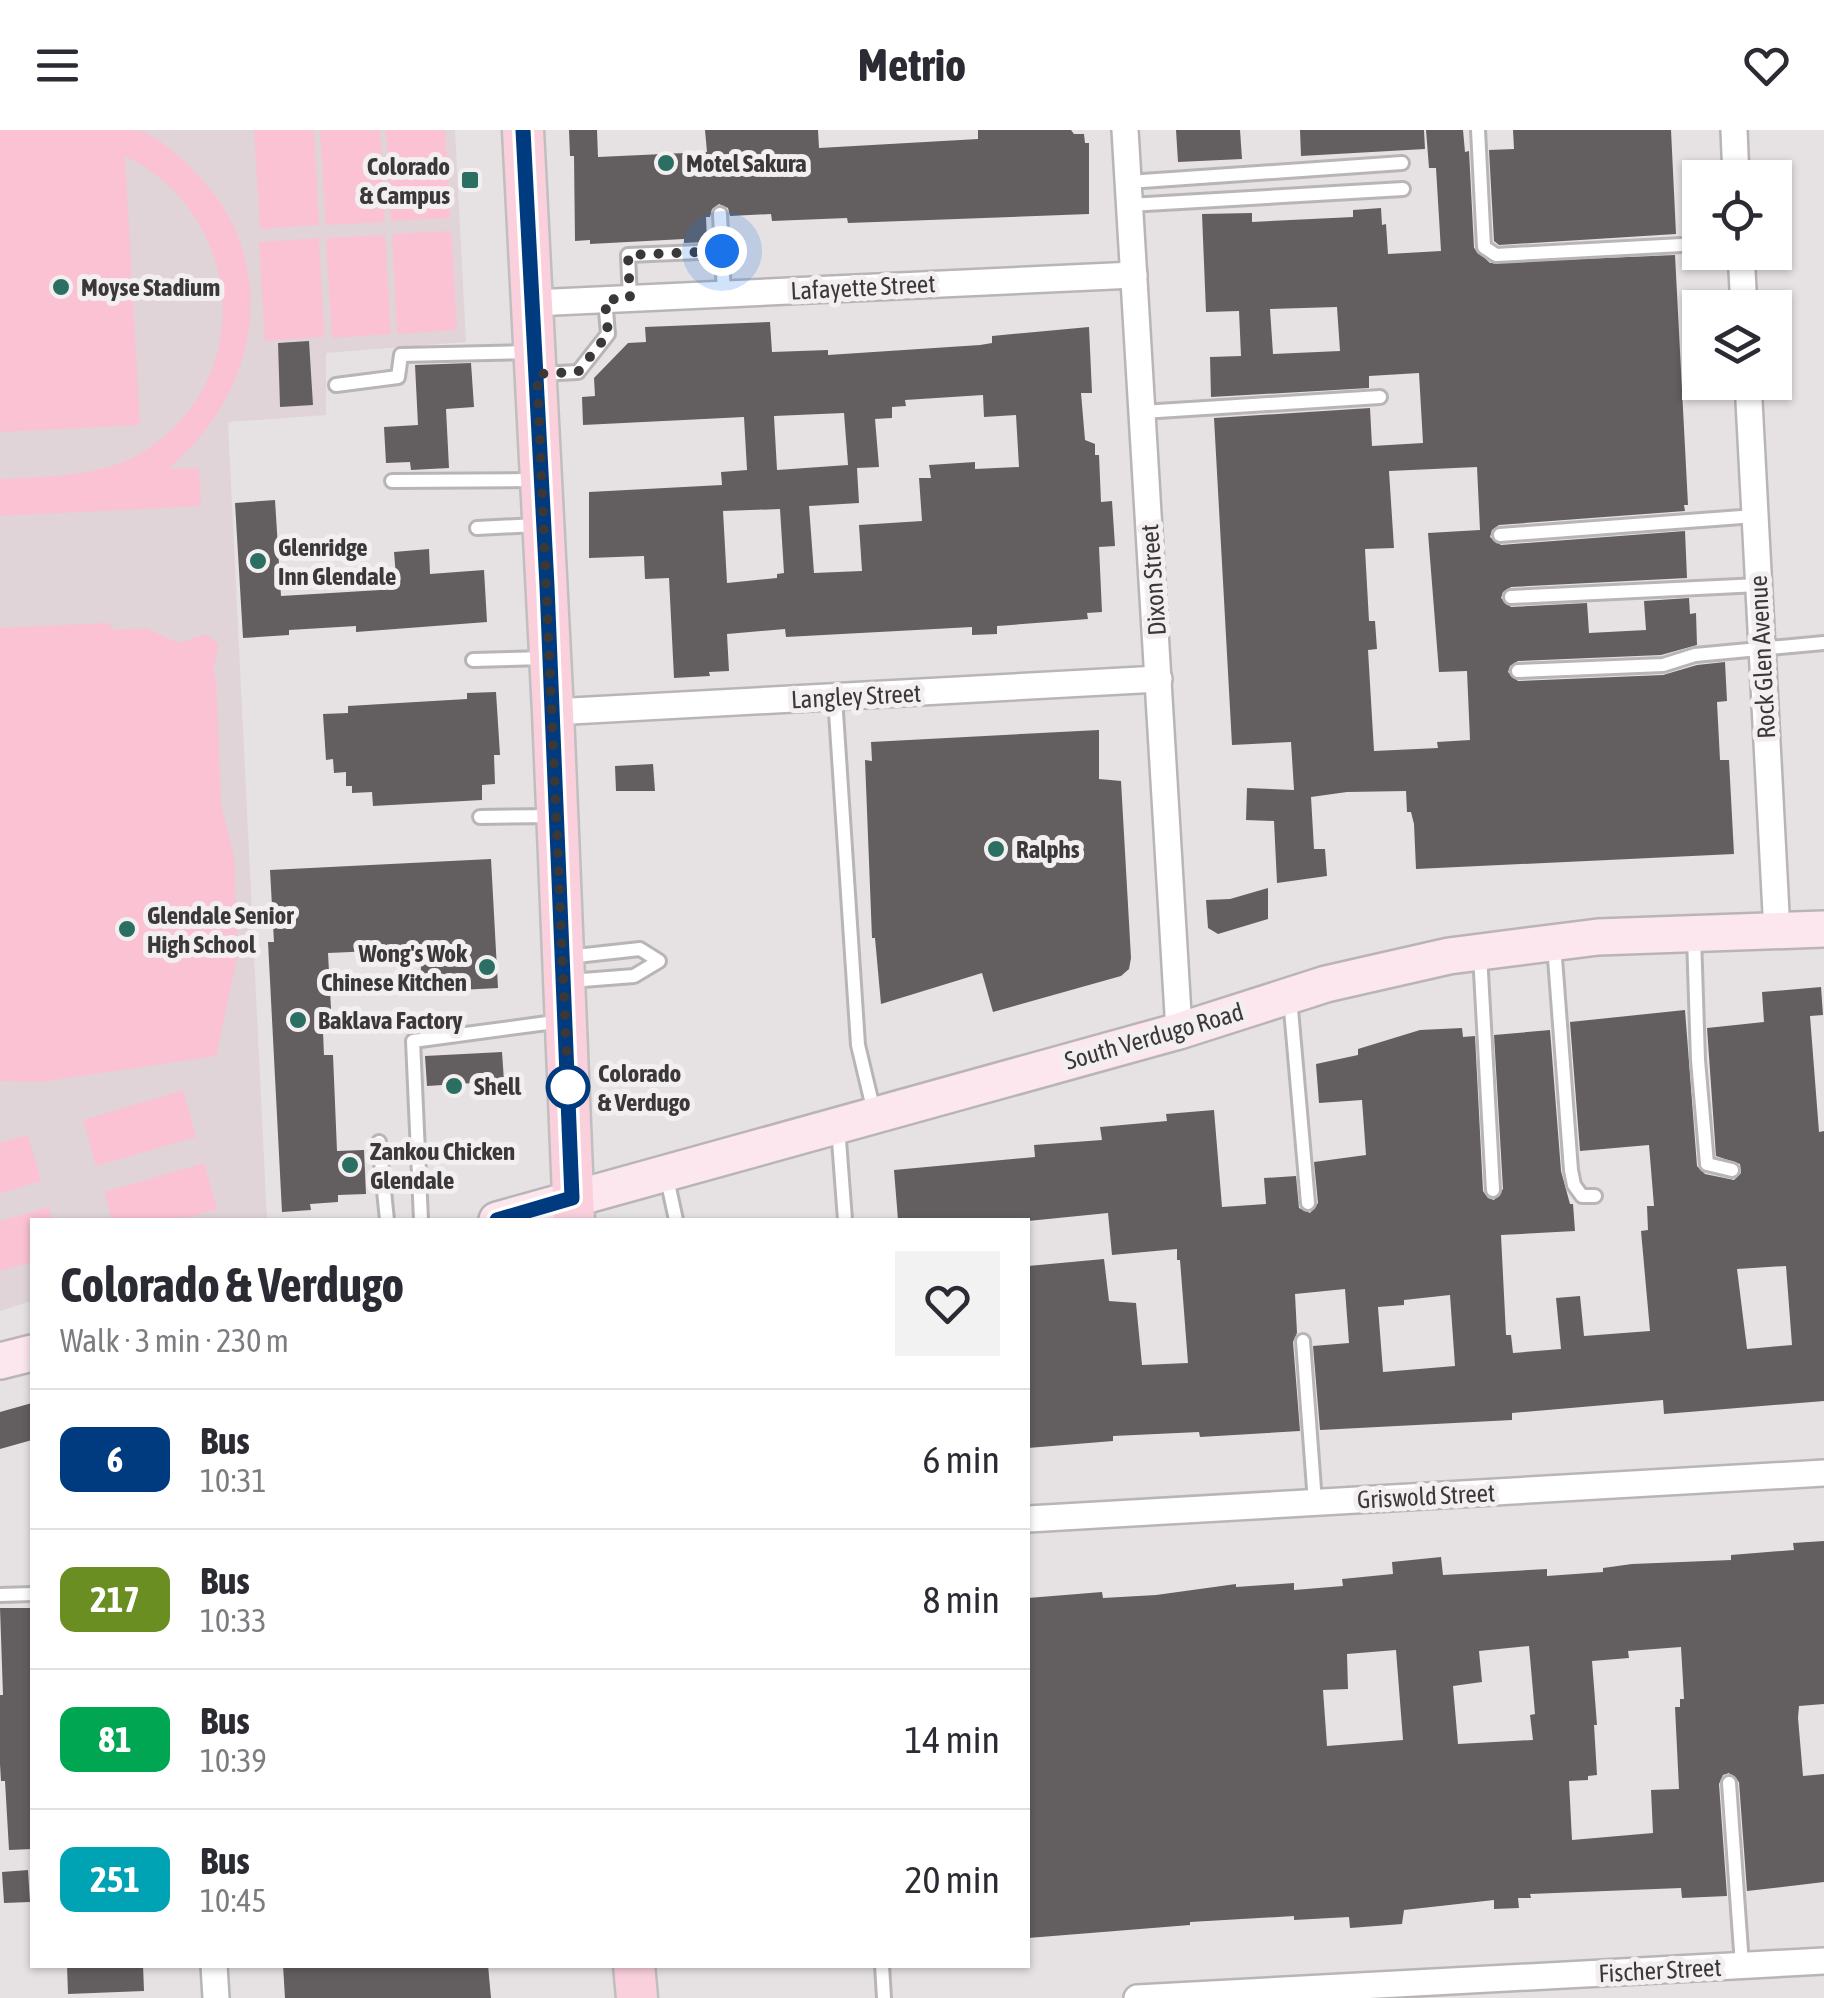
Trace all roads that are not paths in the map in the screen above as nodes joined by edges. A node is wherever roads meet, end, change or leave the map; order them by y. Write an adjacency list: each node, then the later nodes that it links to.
1 (523, 130): 15 (main road)
2 (1125, 130): 8 (street, Dixon Street)
3 (1478, 130): 10 (lane)
4 (1734, 130): 5 (street)
5 (1735, 160)
6 (1402, 163): 8 (lane)
7 (1403, 189): 8 (lane)
8 (1129, 194): 12 (street, Dixon Street)
9 (720, 214): 11 (lane)
10 (1682, 245)
11 (722, 251): 13 (lane); 14 (lane)
12 (1134, 274): 13 (street, Lafayette Street); 20 (street, Dixon Street)
13 (724, 294): 14 (street, Lafayette Street)
14 (618, 299): 15 (street, Lafayette Street); 16 (lane)
15 (533, 303): 16 (main road)
16 (536, 363): 17 (lane); 21 (main road)
17 (336, 385)
18 (1380, 398): 20 (lane)
19 (1749, 400): 23 (street, Rock Glen Avenue)
20 (1142, 412): 34 (street, Dixon Street)
21 (542, 480): 22 (lane); 24 (main road)
22 (392, 481)
23 (1755, 516): 26 (lane); 27 (street, Rock Glen Avenue)
24 (544, 524): 25 (lane); 31 (main road)
25 (476, 528)
26 (1500, 535)
27 (1758, 584): 28 (lane); 30 (street, Rock Glen Avenue)
28 (1511, 598)
29 (1824, 643): 30 (lane)
30 (1762, 647): 33 (lane); 40 (street, Rock Glen Avenue)
31 (550, 658): 32 (lane); 36 (main road)
32 (473, 660)
33 (1518, 671)
34 (1159, 679): 35 (street, Langley Street); 46 (street, Dixon Street)
35 (836, 697): 36 (street, Langley Street); 47 (lane)
36 (553, 712): 38 (main road)
37 (480, 816): 38 (lane)
38 (556, 816): 44 (main road)
39 (1824, 930): 40 (main road, South Verdugo Road)
40 (1777, 932): 41 (main road, South Verdugo Road)
41 (1694, 934): 42 (main road, South Verdugo Road); 50 (lane)
42 (1554, 942): 43 (main road, South Verdugo Road); 53 (lane)
43 (1480, 952): 45 (main road, South Verdugo Road); 52 (lane)
44 (563, 986): 44 (lane); 55 (main road); 57 (lane)
45 (1290, 995): 46 (main road, South Verdugo Road); 54 (lane)
46 (1179, 1031): 47 (main road, South Verdugo Road)
47 (875, 1114): 48 (main road, South Verdugo Road)
48 (837, 1125): 51 (main road, South Verdugo Road); 60 (lane)
49 (378, 1142): 56 (lane)
50 (1732, 1170)
51 (666, 1172): 55 (main road, South Verdugo Road); 59 (lane)
52 (1493, 1190)
53 (1596, 1196)
54 (1308, 1202)
55 (573, 1209): 58 (main road, South Verdugo Road)
56 (387, 1218)
57 (421, 1218)
58 (511, 1218)
59 (676, 1218)
60 (846, 1218)
61 (1303, 1340): 65 (lane)
62 (30, 1354): 63 (main road)
63 (0, 1362)
64 (1824, 1473): 65 (street, Griswold Street)
65 (1315, 1502): 66 (street, Griswold Street)
66 (1030, 1519)
67 (30, 1594): 68 (lane)
68 (0, 1595)
69 (1729, 1782): 71 (lane)
70 (1824, 1961): 71 (street, Fischer Street)
71 (1742, 1965): 78 (street, Fischer Street)
72 (214, 1968): 75 (street)
73 (634, 1968): 76 (main road)
74 (882, 1968): 77 (lane)
75 (216, 1998)
76 (636, 1998)
77 (884, 1998)
78 (1137, 1998)

